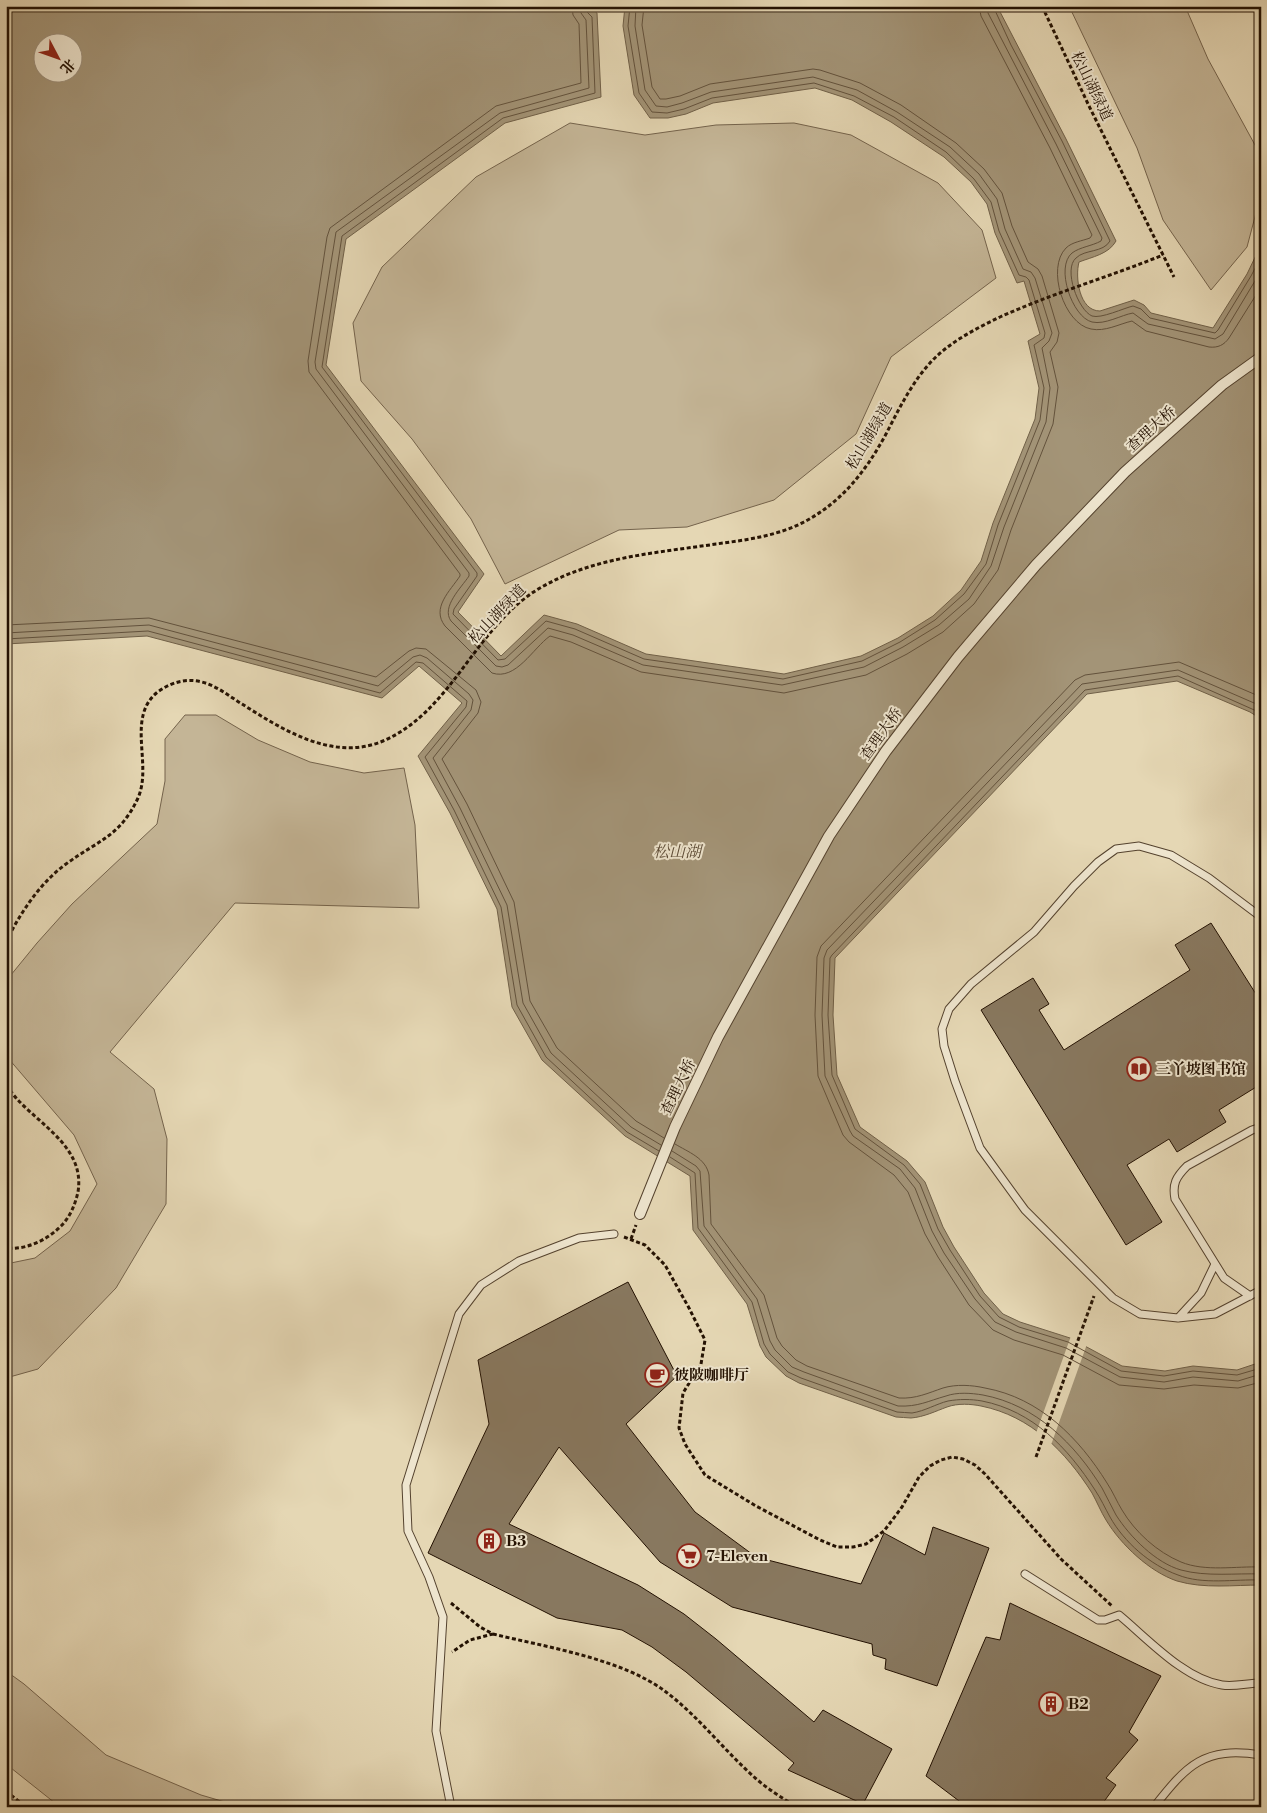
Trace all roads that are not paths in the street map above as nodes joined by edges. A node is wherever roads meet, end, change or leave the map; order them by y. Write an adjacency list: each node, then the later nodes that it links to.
1 (1261, 357): 4 (street, 查理大桥)
2 (1261, 917): 9 (lane)
3 (1261, 1127): 6 (lane)
4 (640, 1214)
5 (614, 1234): 13 (lane)
6 (1216, 1264): 8 (lane); 9 (lane)
7 (1261, 1290): 8 (lane)
8 (1250, 1296): 9 (lane)
9 (1178, 1318)
10 (1024, 1574): 11 (lane)
11 (1261, 1683)
12 (1261, 1755): 14 (lane)
13 (451, 1807)
14 (1154, 1807)

